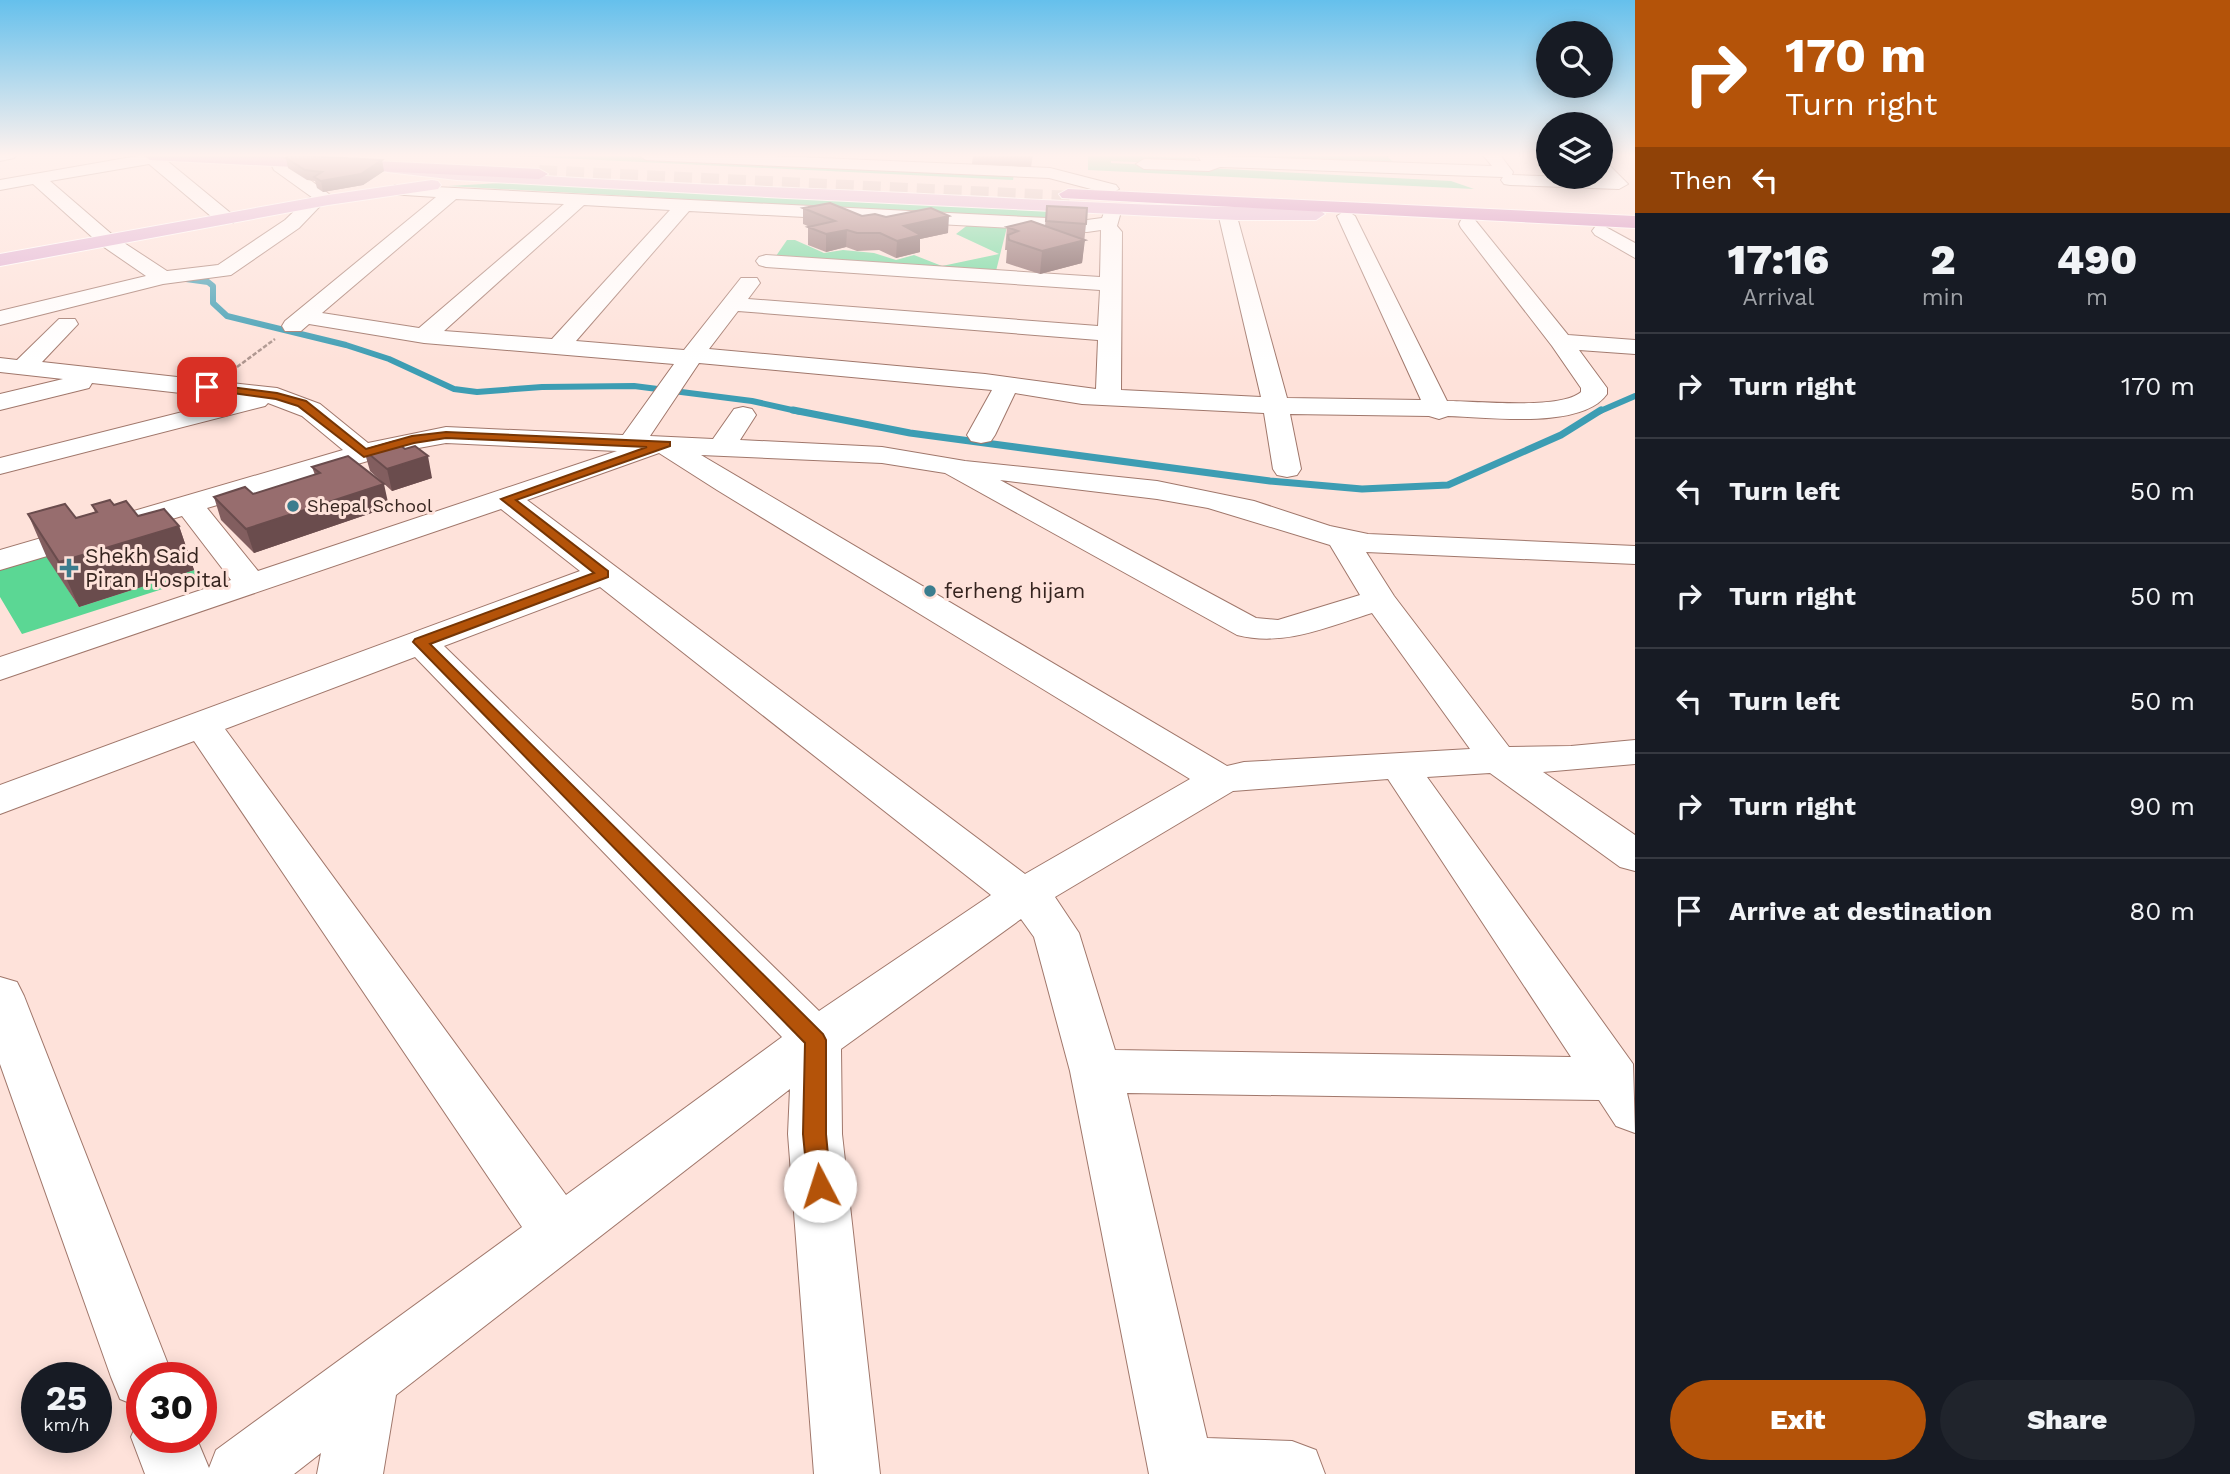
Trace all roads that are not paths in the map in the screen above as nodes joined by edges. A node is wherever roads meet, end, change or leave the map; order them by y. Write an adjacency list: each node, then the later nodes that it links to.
1 (88, 224): 18 (street)
2 (201, 224): 15 (main road)
3 (292, 224): 20 (street)
4 (416, 224): 29 (street)
5 (552, 224): 29 (street)
6 (667, 224): 31 (street)
7 (790, 224): 22 (street)
8 (1047, 224): 9 (street)
9 (1092, 224)
10 (1111, 224): 24 (street)
11 (1229, 224): 40 (street)
12 (1350, 224): 41 (street)
13 (1465, 224): 14 (highway)
14 (1468, 224): 16 (highway); 30 (street)
15 (195, 225): 18 (main road); 20 (street)
16 (1602, 231): 17 (highway); 19 (street)
17 (1635, 233)
18 (108, 241): 21 (main road); 23 (street)
19 (1635, 252)
20 (245, 256): 23 (street)
21 (0, 260)
22 (766, 261): 24 (street); 25 (street)
23 (163, 278): 26 (street)
24 (1109, 284): 28 (street)
25 (732, 304): 28 (street); 33 (street)
26 (0, 318)
27 (67, 324): 34 (street)
28 (1108, 334): 38 (street)
29 (424, 336): 31 (street)
30 (1560, 341): 32 (street); 41 (street)
31 (558, 347): 33 (street)
32 (1635, 347)
33 (691, 356): 36 (street); 44 (street)
34 (11, 366): 35 (street)
35 (108, 376): 37 (street); 39 (street)
36 (1007, 384): 38 (street); 43 (street)
37 (277, 396): 48 (street); 49 (street)
38 (1108, 398): 40 (street)
39 (0, 402)
40 (1276, 406): 41 (street); 51 (street)
41 (1439, 411)
42 (743, 415): 46 (street)
43 (981, 435)
44 (632, 442): 45 (street); 48 (street)
45 (666, 444): 46 (street); 52 (street); 53 (street)
46 (721, 448): 47 (street)
47 (760, 450): 50 (street); 52 (street)
48 (364, 454): 54 (street)
49 (0, 466)
50 (953, 466): 55 (street); 60 (street)
51 (1287, 469)
52 (727, 484): 67 (street)
53 (507, 499): 58 (street); 59 (street)
54 (189, 505): 57 (street); 59 (street)
55 (1342, 539): 56 (street); 60 (street)
56 (1629, 559)
57 (0, 560)
58 (603, 574): 61 (street); 70 (street)
59 (252, 585): 62 (street)
60 (1380, 600): 65 (street)
61 (420, 642): 63 (street); 72 (street)
62 (0, 669)
63 (202, 725): 68 (street); 75 (street)
64 (1635, 751): 65 (street)
65 (1498, 760): 66 (street); 69 (street)
66 (1399, 766): 67 (street); 74 (street)
67 (1221, 780): 70 (street)
68 (0, 800)
69 (1635, 856)
70 (1021, 897): 72 (street); 73 (street)
71 (0, 996): 76 (street)
72 (816, 1040): 75 (street); 83 (street)
73 (1096, 1071): 74 (street); 79 (street)
74 (1625, 1094)
75 (558, 1232): 77 (street)
76 (136, 1362)
77 (367, 1379): 81 (street); 82 (street)
78 (170, 1453): 80 (street)
79 (1181, 1472): 84 (street)
80 (178, 1474)
81 (240, 1474)
82 (350, 1474)
83 (847, 1474)
84 (1292, 1474)

